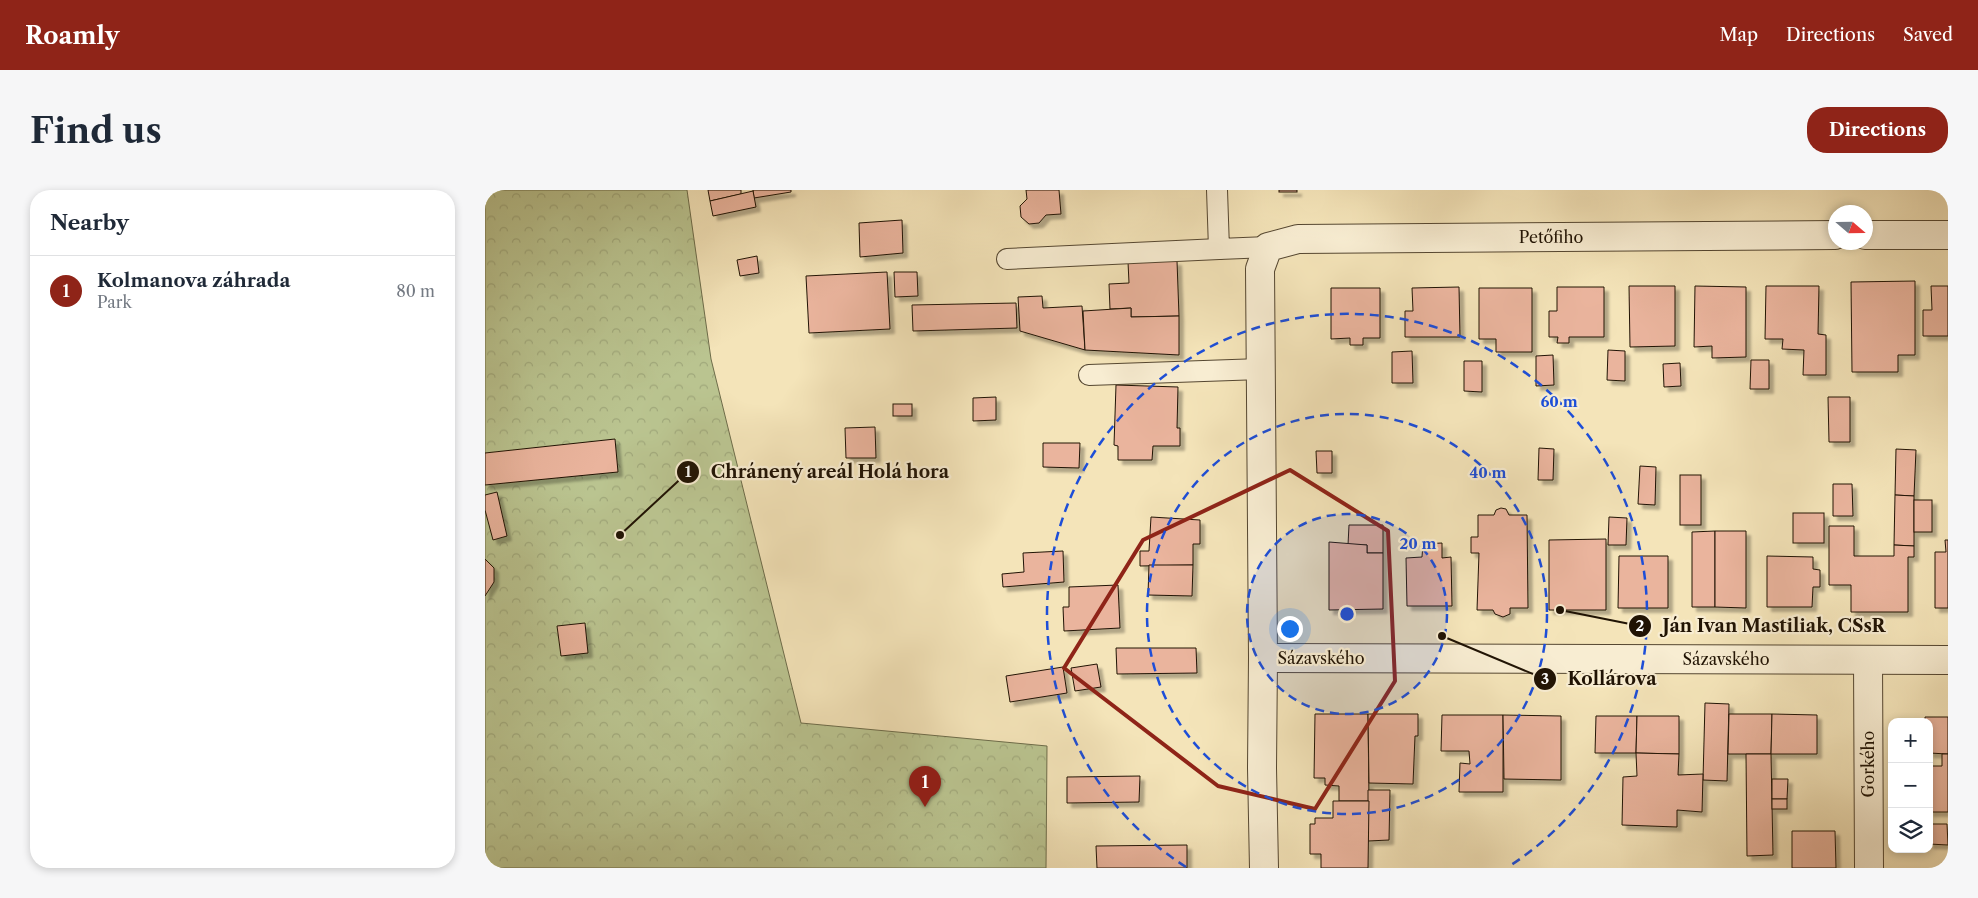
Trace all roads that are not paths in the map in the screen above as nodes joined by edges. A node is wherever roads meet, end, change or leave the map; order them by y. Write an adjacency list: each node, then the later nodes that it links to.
1 (1217, 190): 6 (lane)
2 (1873, 235): 3 (street)
3 (1948, 235)
4 (1828, 236): 5 (street, Petőfiho)
5 (1268, 247): 6 (lane); 8 (street)
6 (1219, 249): 7 (lane)
7 (1007, 259)
8 (1261, 369): 9 (lane); 10 (street)
9 (1089, 375)
10 (1263, 658): 11 (street, Sázavského); 13 (street)
11 (1868, 660): 12 (street, Sázavského); 14 (street, Gorkého)
12 (1948, 660)
13 (1264, 868)
14 (1869, 868)

